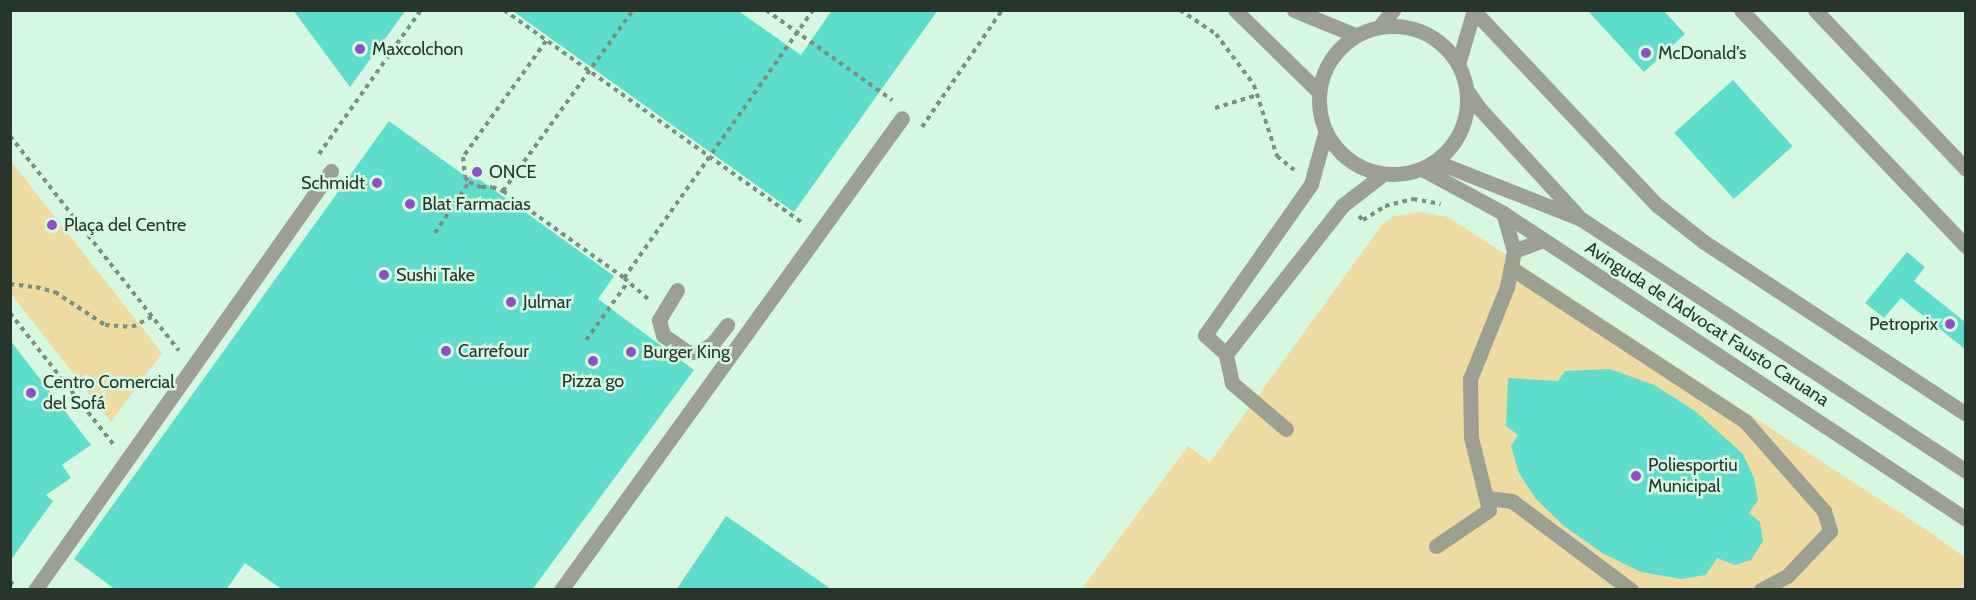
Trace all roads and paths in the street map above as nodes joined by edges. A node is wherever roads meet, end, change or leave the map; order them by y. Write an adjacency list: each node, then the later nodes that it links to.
1 (504, 10): 14 (path)
2 (633, 10): 31 (path)
3 (766, 10): 12 (path)
4 (813, 10): 12 (path)
5 (1235, 10): 16 (street)
6 (1294, 10): 13 (street)
7 (1392, 10): 11 (street)
8 (1741, 10): 37 (street)
9 (1815, 10): 27 (street)
10 (1474, 11): 15 (street); 51 (street)
11 (1380, 26): 13 (street); 15 (street)
12 (797, 32): 20 (path); 24 (path)
13 (1354, 35): 16 (street)
14 (546, 41): 24 (path); 30 (path)
15 (1458, 64): 17 (street)
16 (1318, 91): 22 (street)
17 (1468, 92): 25 (street); 33 (street, Avinguda de l'Advocat Fausto Caruana)
18 (1257, 96): 19 (path)
19 (1215, 108)
20 (906, 113): 21 (path); 35 (street)
21 (925, 122)
22 (1325, 134): 29 (street); 50 (street)
23 (10, 136): 46 (path)
24 (709, 157): 35 (path); 40 (path)
25 (1437, 162): 26 (street); 33 (street, Avinguda de l'Advocat Fausto Caruana)
26 (1422, 169): 29 (street); 32 (street, Avinguda de l'Advocat Fausto Caruana)
27 (1965, 169)
28 (331, 171): 58 (street)
29 (1382, 176): 50 (street)
30 (469, 182): 31 (path); 34 (path)
31 (503, 191): 40 (path)
32 (1503, 213): 36 (street, Avinguda de l'Advocat Fausto Caruana); 38 (street)
33 (1581, 219): 54 (street, Avinguda de l'Advocat Fausto Caruana)
34 (435, 233)
35 (818, 233): 59 (street)
36 (1543, 240): 38 (street); 56 (street, Avinguda de l'Advocat Fausto Caruana)
37 (1965, 246)
38 (1514, 251): 39 (street)
39 (1510, 268): 55 (street); 61 (street)
40 (624, 278): 41 (path)
41 (628, 282): 44 (path); 48 (path)
42 (10, 284): 46 (path)
43 (676, 290): 44 (street)
44 (662, 311): 47 (street)
45 (10, 313): 53 (path)
46 (152, 316): 49 (path)
47 (727, 325)
48 (586, 339)
49 (179, 351)
50 (1226, 354): 52 (street)
51 (1965, 414)
52 (1286, 429)
53 (113, 444)
54 (1965, 471)
55 (1487, 498): 57 (street); 60 (street)
56 (1965, 519)
57 (1436, 546)
58 (35, 590)
59 (561, 590)
60 (1631, 590)
61 (1761, 590)

